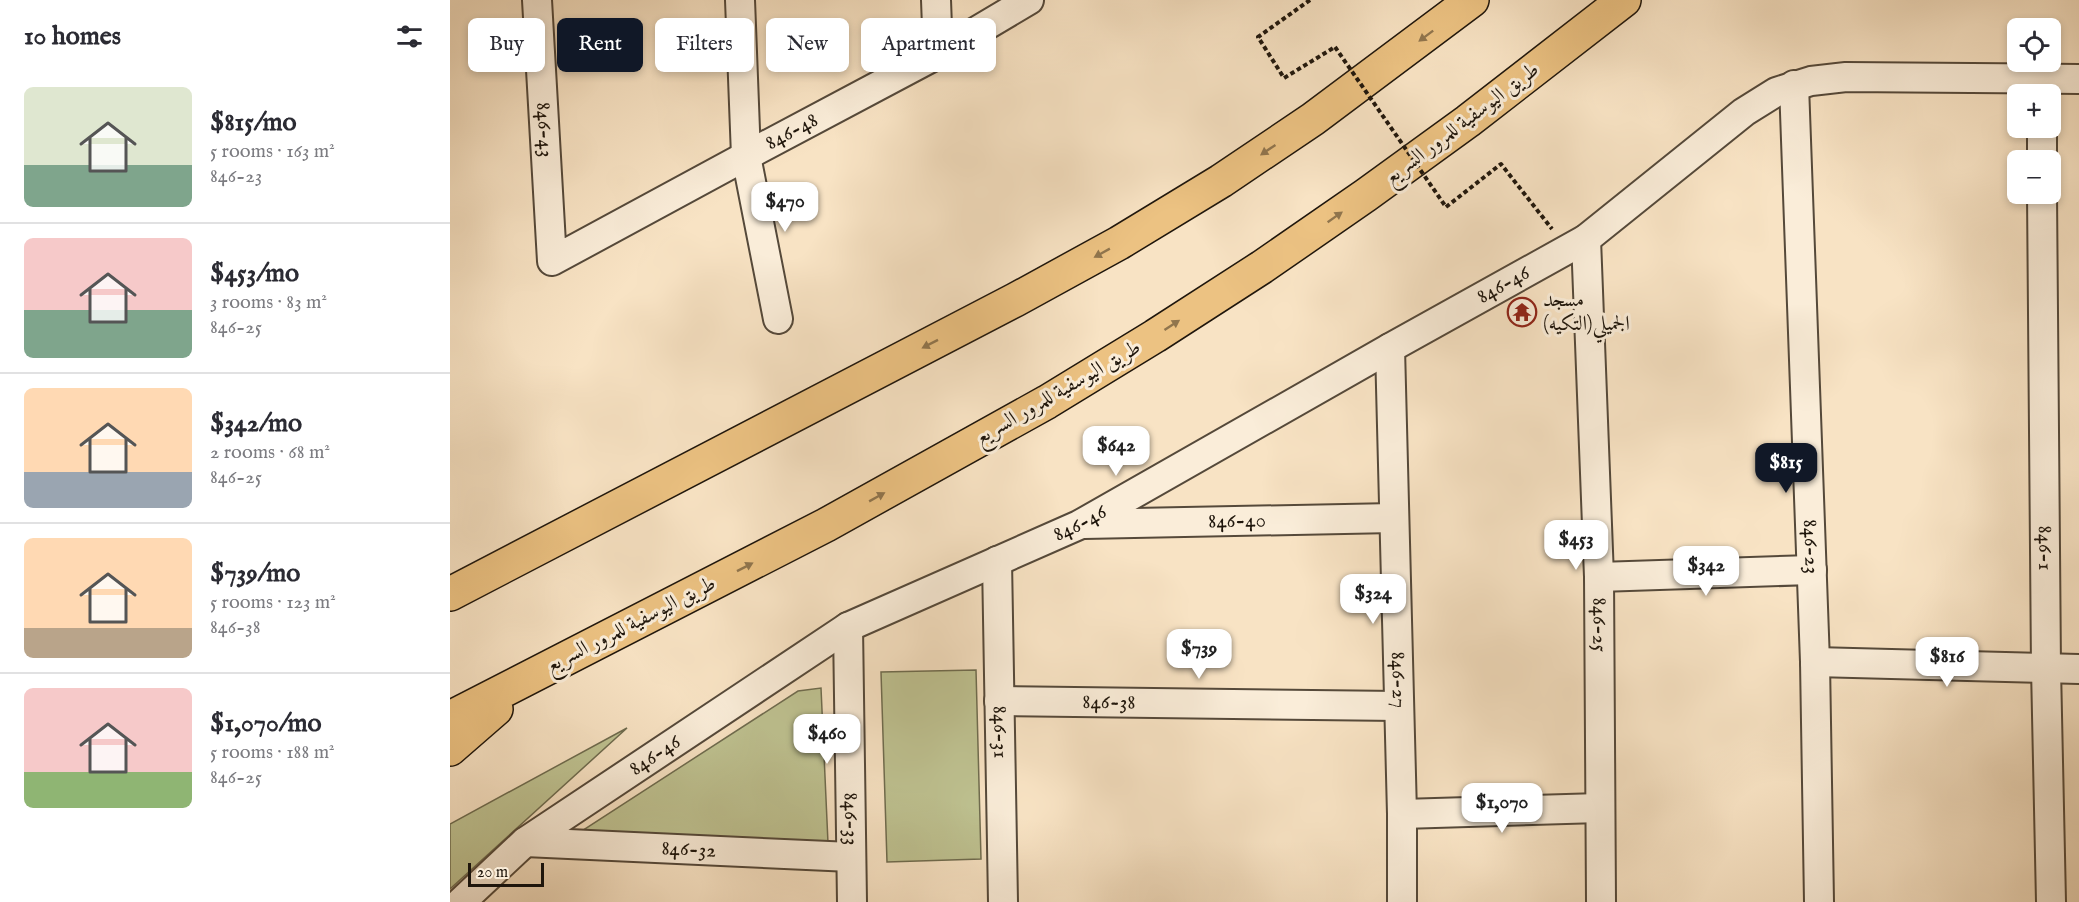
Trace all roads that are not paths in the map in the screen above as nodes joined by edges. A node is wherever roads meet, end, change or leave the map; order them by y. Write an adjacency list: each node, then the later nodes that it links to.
1 (537, 0): 19 (street, 846-43)
2 (740, 0): 16 (street)
3 (936, 0): 8 (street)
4 (1029, 0): 9 (street, 846-48)
5 (1472, 0): 27 (highway, one-way to 27)
6 (1624, 0): 10 (highway, طريق اليوسفية للمرور السريع)
7 (1647, 0): 10 (highway)
8 (937, 18)
9 (996, 20)
10 (1569, 43): 32 (highway, طريق اليوسفية للمرور السريع, one-way to 10)
11 (904, 72): 16 (street, 846-48)
12 (2079, 79): 13 (street, 846-46)
13 (2055, 84)
14 (1794, 85): 15 (street, 846-46); 18 (street, 846-46); 25 (street, 846-23)
15 (2007, 85)
16 (746, 156): 19 (street, 846-48); 20 (street)
17 (2042, 204): 30 (street, 846-1)
18 (1576, 244): 21 (street, 846-46); 26 (street, 846-25)
19 (552, 261)
20 (778, 319)
21 (1390, 348): 22 (street, 846-27); 23 (street, 846-46)
22 (1394, 518): 23 (street, 846-40); 34 (street, 846-27)
23 (1080, 525): 24 (street, 846-46)
24 (997, 561): 28 (street, 846-46); 33 (street, 846-31)
25 (1812, 570): 26 (street); 29 (street, 846-23)
26 (1599, 577): 37 (street, 846-25)
27 (450, 594)
28 (848, 627): 39 (street, 846-46); 40 (street, 846-33)
29 (1815, 662): 30 (street); 46 (street, 846-23)
30 (2046, 668): 31 (street); 47 (street, 846-1)
31 (2079, 669)
32 (536, 674): 35 (highway, طريق اليوسفية للمرور السريع); 36 (highway)
33 (999, 701): 34 (street, 846-38); 43 (street, 846-31)
34 (1398, 706): 38 (street, 846-27)
35 (450, 718)
36 (450, 749)
37 (1600, 808): 38 (street); 45 (street, 846-25)
38 (1402, 814): 44 (street, 846-27)
39 (525, 842): 40 (street, 846-32); 41 (street, 846-46)
40 (851, 857): 42 (street, 846-33)
41 (461, 902)
42 (852, 902)
43 (1003, 902)
44 (1402, 902)
45 (1601, 902)
46 (1819, 902)
47 (2051, 902)

